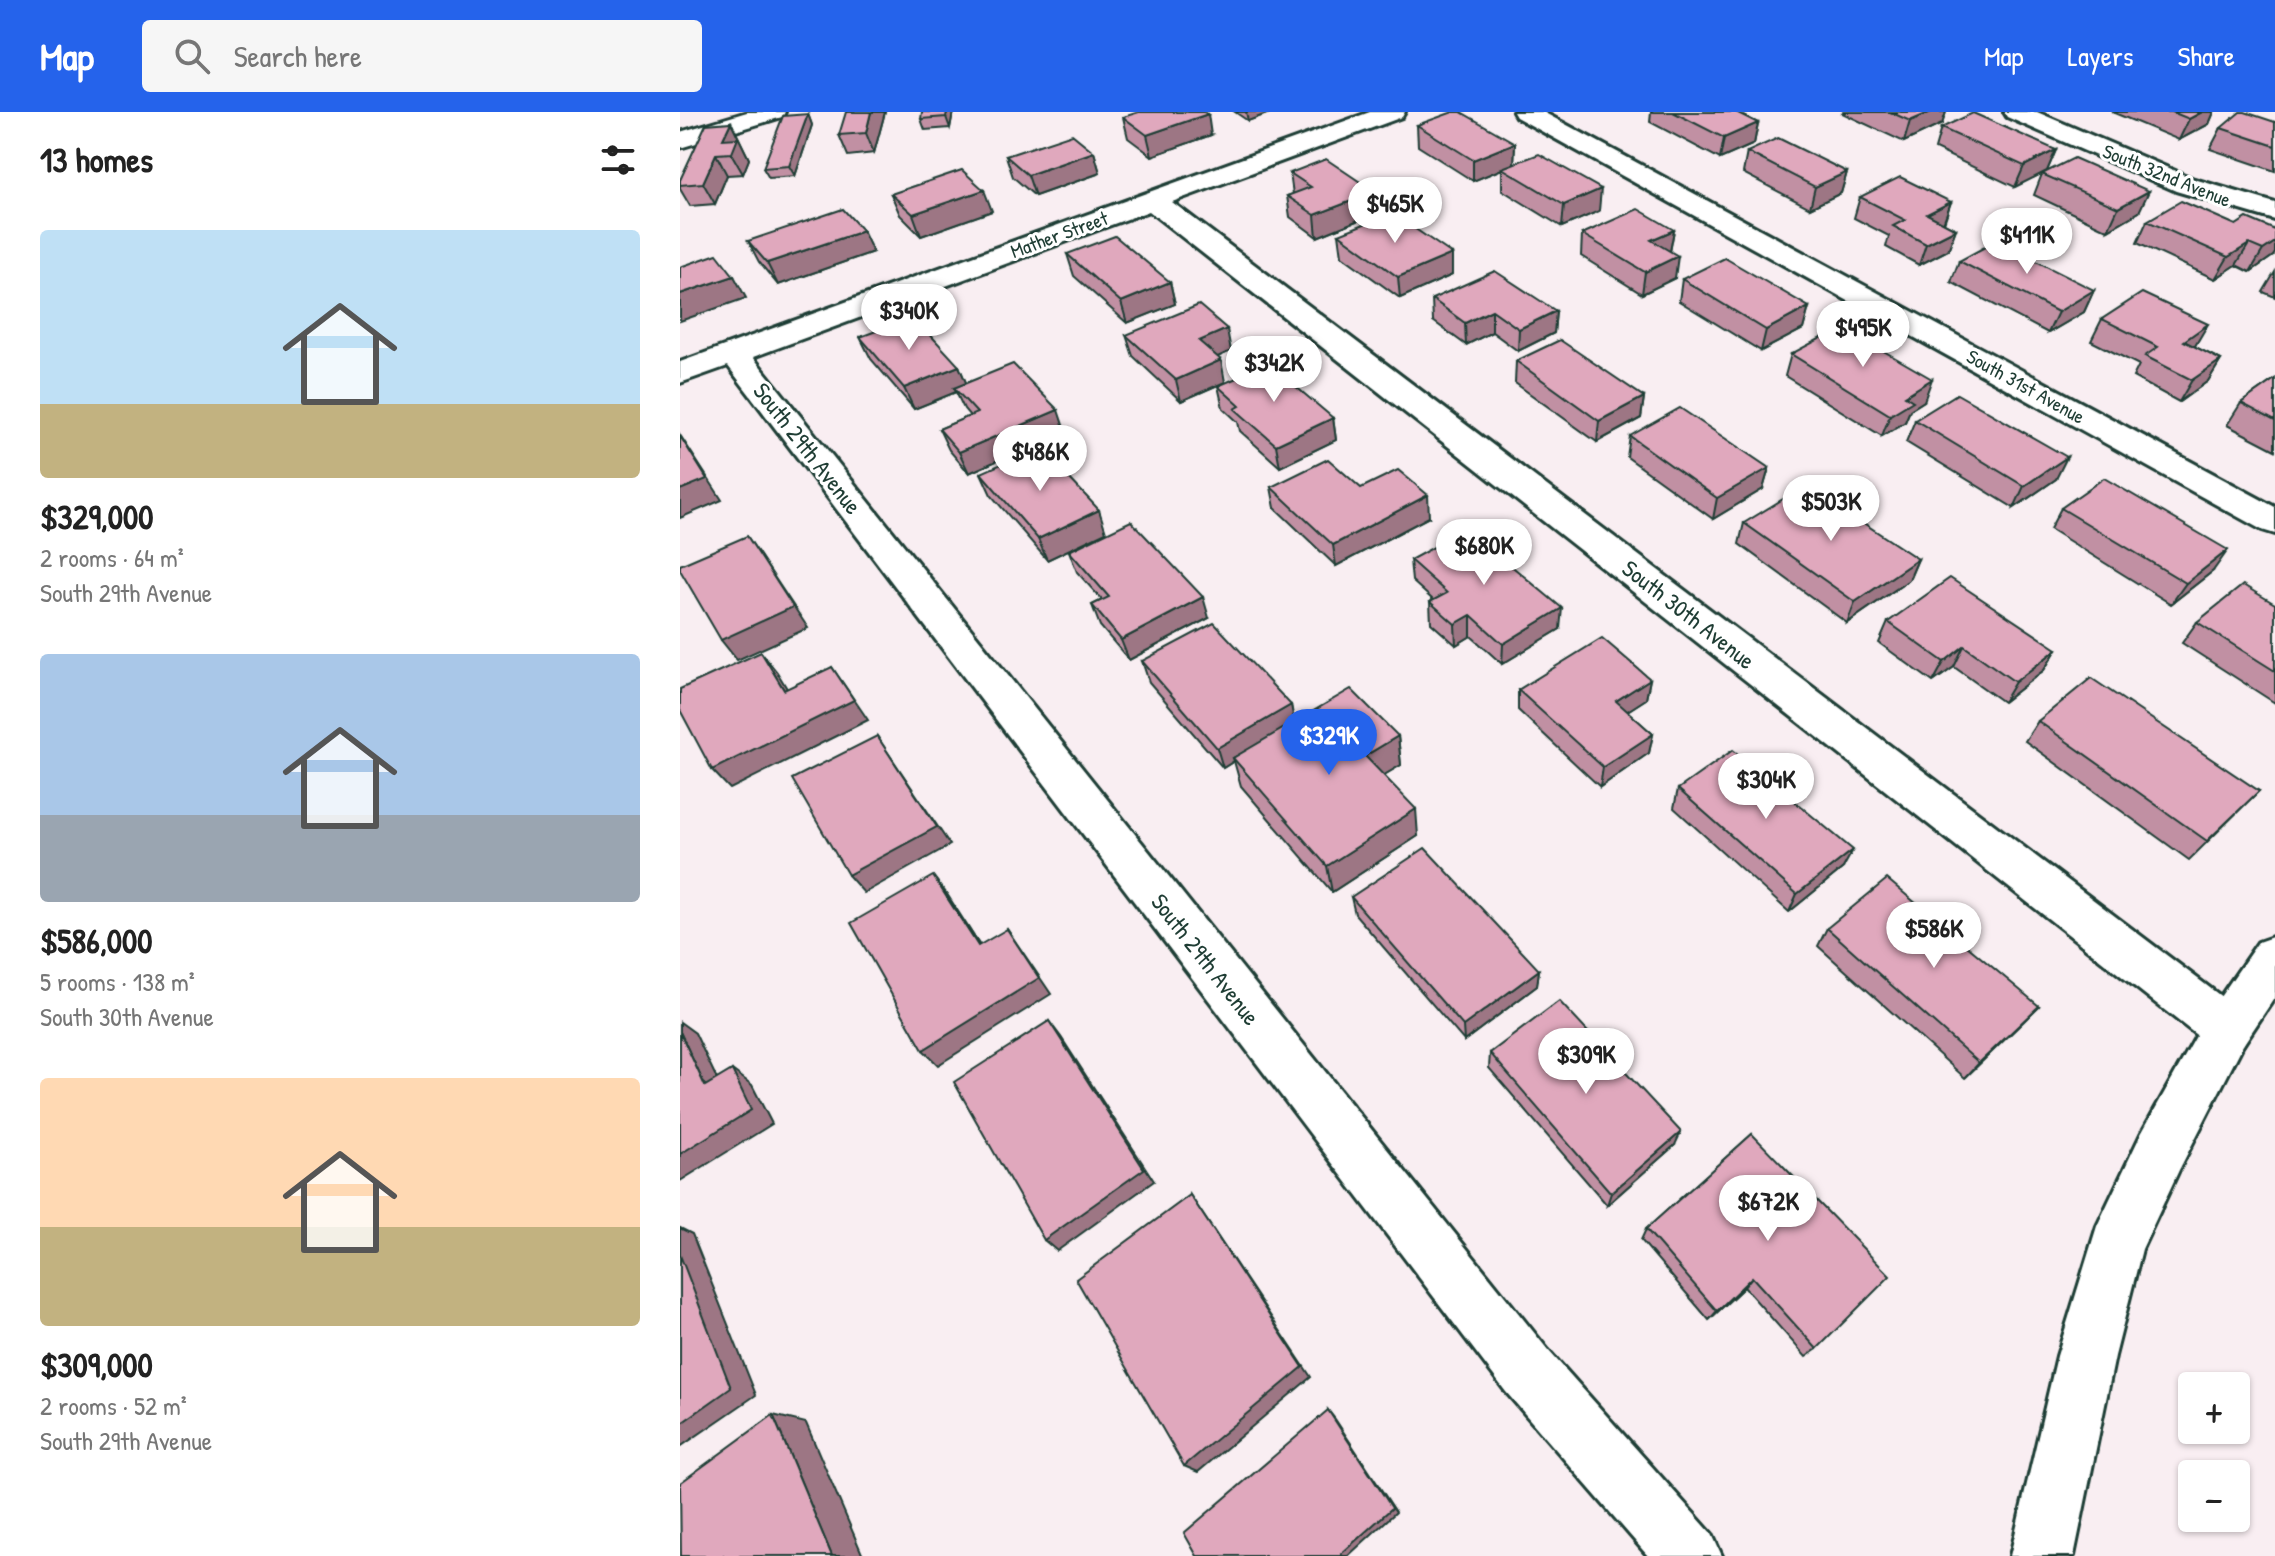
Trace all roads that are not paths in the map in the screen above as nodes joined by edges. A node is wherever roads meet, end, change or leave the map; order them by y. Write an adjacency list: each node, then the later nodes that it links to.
1 (773, 112): 5 (street)
2 (1393, 112): 6 (street, Mather Street)
3 (1525, 112): 10 (street, South 31st Avenue)
4 (2016, 112): 7 (street, South 32nd Avenue)
5 (680, 140)
6 (1152, 200): 8 (street, Mather Street); 12 (street, South 30th Avenue)
7 (2275, 212)
8 (734, 353): 9 (street, Mather Street); 13 (street, South 29th Avenue)
9 (680, 373)
10 (2275, 522)
11 (2275, 957): 12 (street)
12 (2226, 1029): 14 (street)
13 (1690, 1556)
14 (2042, 1556)

